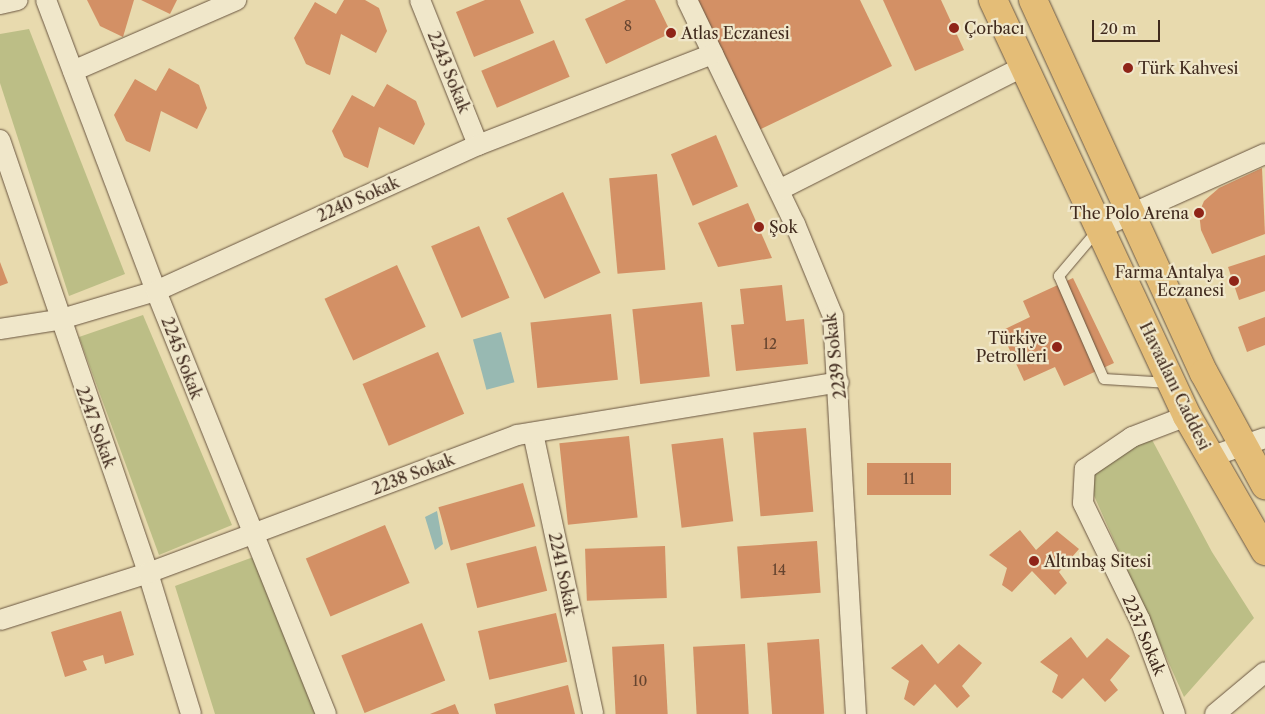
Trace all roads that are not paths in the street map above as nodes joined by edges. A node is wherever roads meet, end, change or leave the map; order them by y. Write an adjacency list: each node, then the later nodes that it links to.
1 (18, 0): 8 (street)
2 (46, 0): 11 (street, 2245 Sokak)
3 (236, 0): 11 (street)
4 (420, 0): 13 (street, 2243 Sokak)
5 (687, 0): 9 (street, 2239 Sokak)
6 (993, 0): 10 (main road, Havaalanı Caddesi)
7 (1033, 0): 16 (main road, Havaalanı Caddesi)
8 (0, 4)
9 (713, 54): 13 (street, 2240 Sokak); 15 (street, 2239 Sokak)
10 (1023, 67): 15 (street); 17 (main road, Havaalanı Caddesi)
11 (74, 72): 18 (street, 2245 Sokak)
12 (0, 140): 19 (street, 2247 Sokak)
13 (478, 144): 18 (street, 2240 Sokak)
14 (1265, 154): 16 (street)
15 (779, 190): 21 (street, 2239 Sokak)
16 (1129, 214): 17 (street); 25 (main road, Havaalanı Caddesi)
17 (1100, 228): 22 (main road, Havaalanı Caddesi); 22 (lane)
18 (156, 291): 19 (street, 2240 Sokak); 28 (street, 2245 Sokak)
19 (58, 320): 20 (street, 2240 Sokak); 30 (street, 2247 Sokak)
20 (0, 329)
21 (839, 382): 24 (street, 2238 Sokak); 36 (street, 2239 Sokak)
22 (1172, 383): 23 (main road, Havaalanı Caddesi)
23 (1187, 416): 26 (main road, Havaalanı Caddesi); 37 (street, 2237 Sokak)
24 (533, 433): 28 (street, 2238 Sokak); 35 (street, 2241 Sokak)
25 (1253, 441): 26 (street); 27 (main road, Havaalanı Caddesi)
26 (1210, 456): 29 (main road, Havaalanı Caddesi)
27 (1265, 485)
28 (251, 535): 30 (street, 2238 Sokak); 34 (street, 2245 Sokak)
29 (1265, 551)
30 (148, 574): 31 (street, 2238 Sokak); 33 (street, 2247 Sokak)
31 (0, 620)
32 (1265, 672): 38 (street)
33 (191, 714)
34 (326, 714)
35 (593, 714)
36 (856, 714)
37 (1175, 714)
38 (1215, 714)

